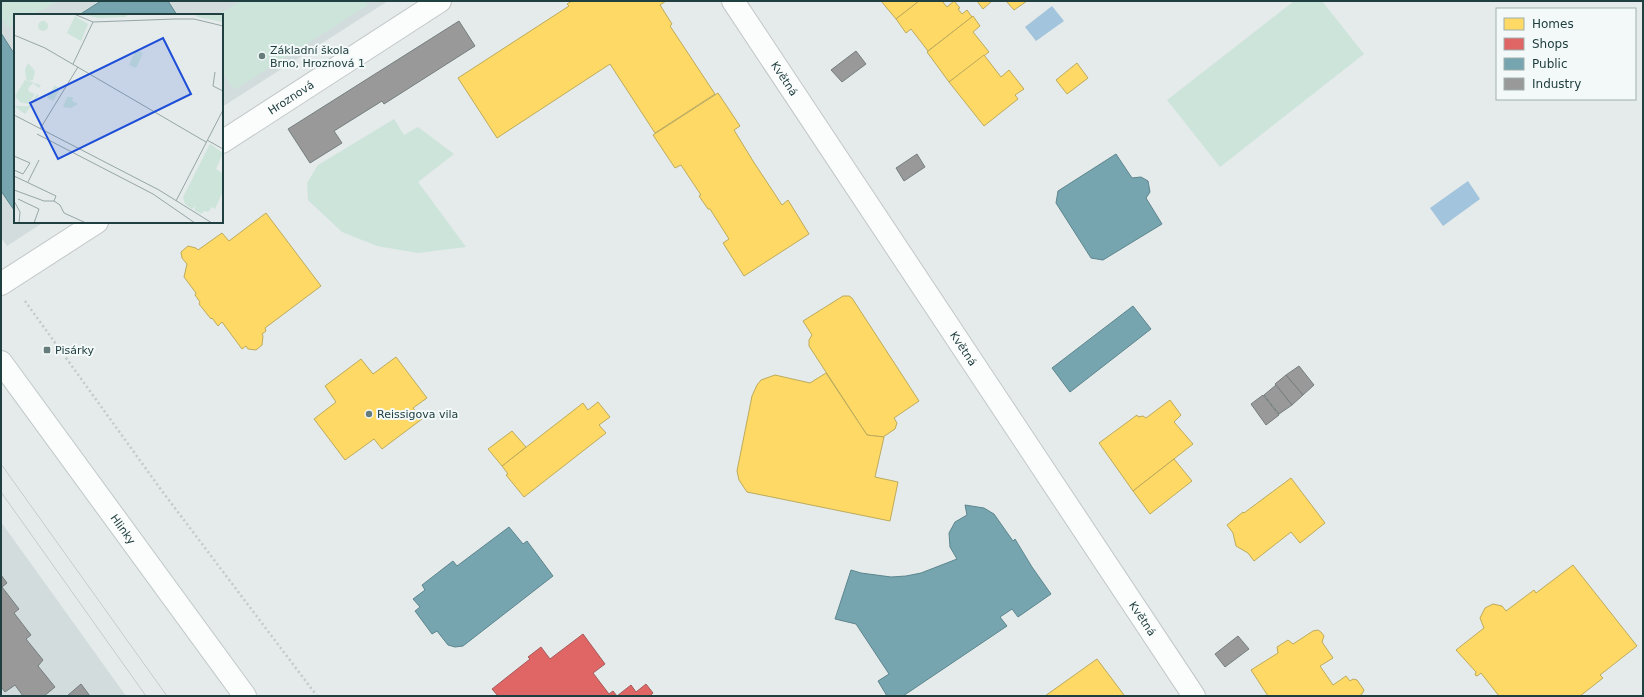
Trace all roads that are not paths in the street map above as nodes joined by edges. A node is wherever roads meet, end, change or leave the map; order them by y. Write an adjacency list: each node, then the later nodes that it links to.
1 (440, 1): 3 (street, Hroznová)
2 (733, 1): 8 (street, Květná)
3 (223, 141)
4 (95, 223): 5 (street)
5 (1, 284)
6 (1, 362): 7 (street, Hlinky)
7 (245, 696)
8 (1194, 696)

